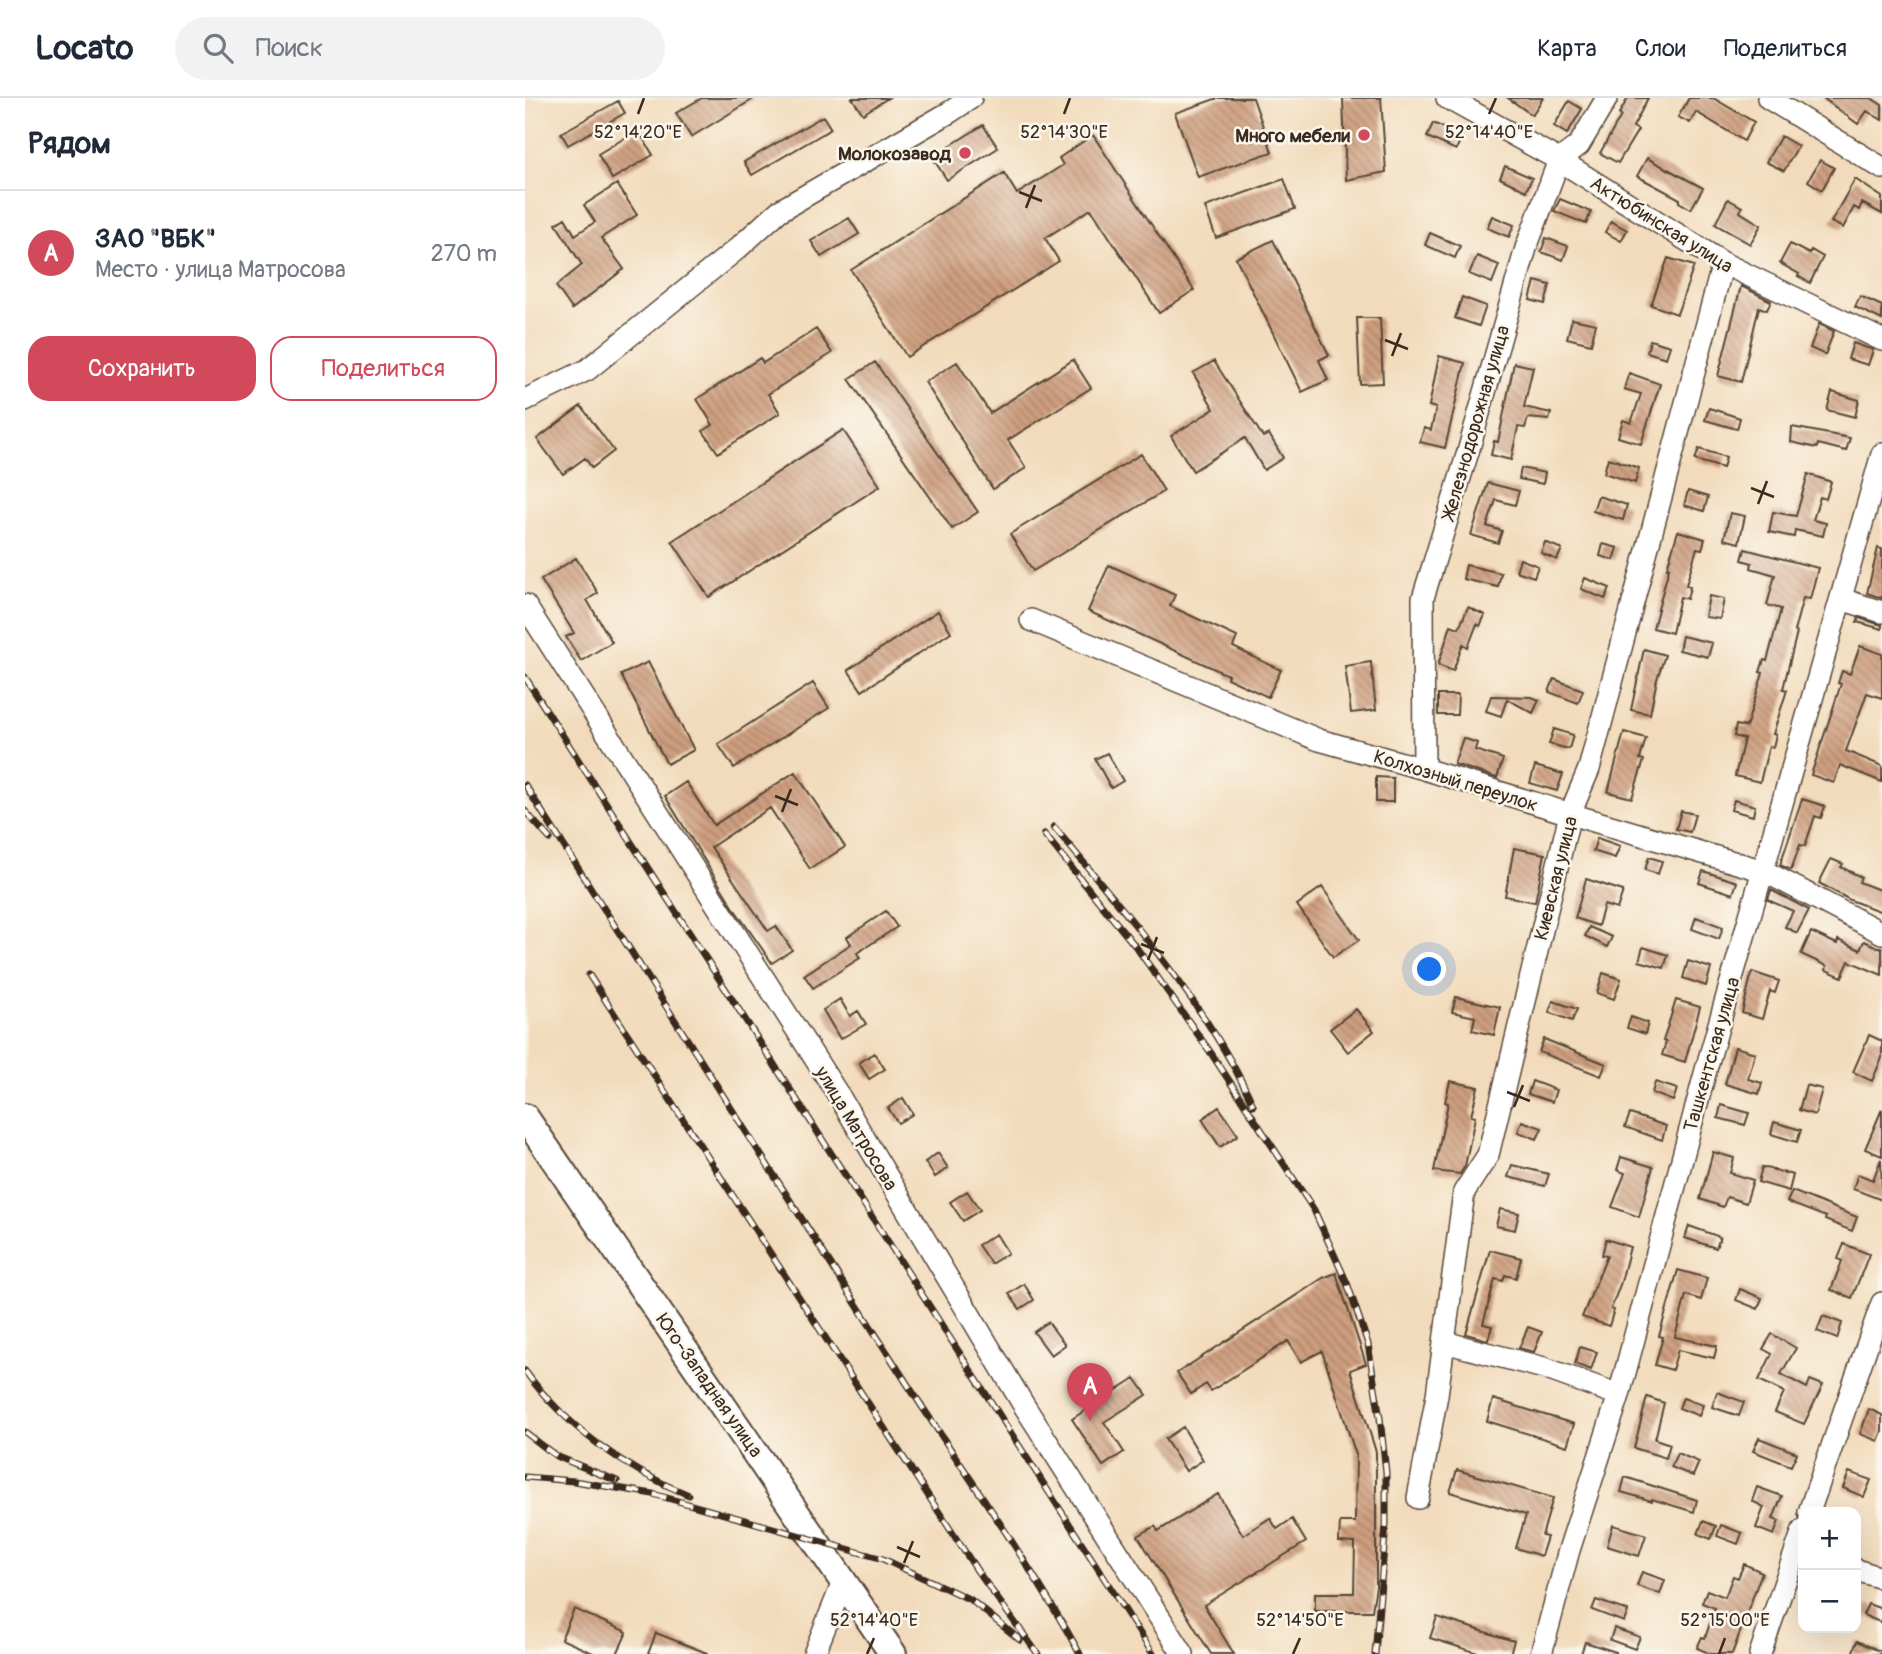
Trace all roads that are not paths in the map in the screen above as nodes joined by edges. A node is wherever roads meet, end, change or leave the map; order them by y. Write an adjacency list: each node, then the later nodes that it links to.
1 (971, 98): 9 (street)
2 (1447, 98): 5 (street, Актюбинская улица)
3 (1607, 98): 5 (street, Железнодорожная улица)
4 (1768, 98): 6 (street)
5 (1559, 160): 7 (street, Актюбинская улица); 15 (street, Железнодорожная улица)
6 (1882, 168)
7 (1723, 264): 8 (street, Актюбинская улица); 16 (street, Киевская улица)
8 (1882, 340)
9 (525, 400)
10 (1882, 454): 11 (street, Ташкентская улица)
11 (1841, 599): 13 (street); 17 (street, Ташкентская улица)
12 (525, 605): 31 (street, улица Матросова)
13 (1882, 612)
14 (1031, 620): 15 (street, Колхозный переулок)
15 (1424, 769): 16 (street, Колхозный переулок)
16 (1570, 814): 17 (street, Колхозный переулок); 21 (street, Киевская улица)
17 (1764, 871): 18 (street, Колхозный переулок); 22 (street, Ташкентская улица)
18 (1882, 933)
19 (525, 1117): 28 (main road, Юго-Западная улица)
20 (1882, 1303): 24 (street)
21 (1444, 1342): 22 (street); 23 (street, Киевская улица)
22 (1619, 1395): 32 (street, Ташкентская улица)
23 (1418, 1498)
24 (1811, 1507)
25 (1798, 1552): 33 (street)
26 (1861, 1572): 27 (street)
27 (1882, 1578)
28 (844, 1580): 29 (street); 30 (main road, Юго-Западная улица)
29 (814, 1654)
30 (893, 1654)
31 (1183, 1654)
32 (1541, 1654)
33 (1760, 1654)

